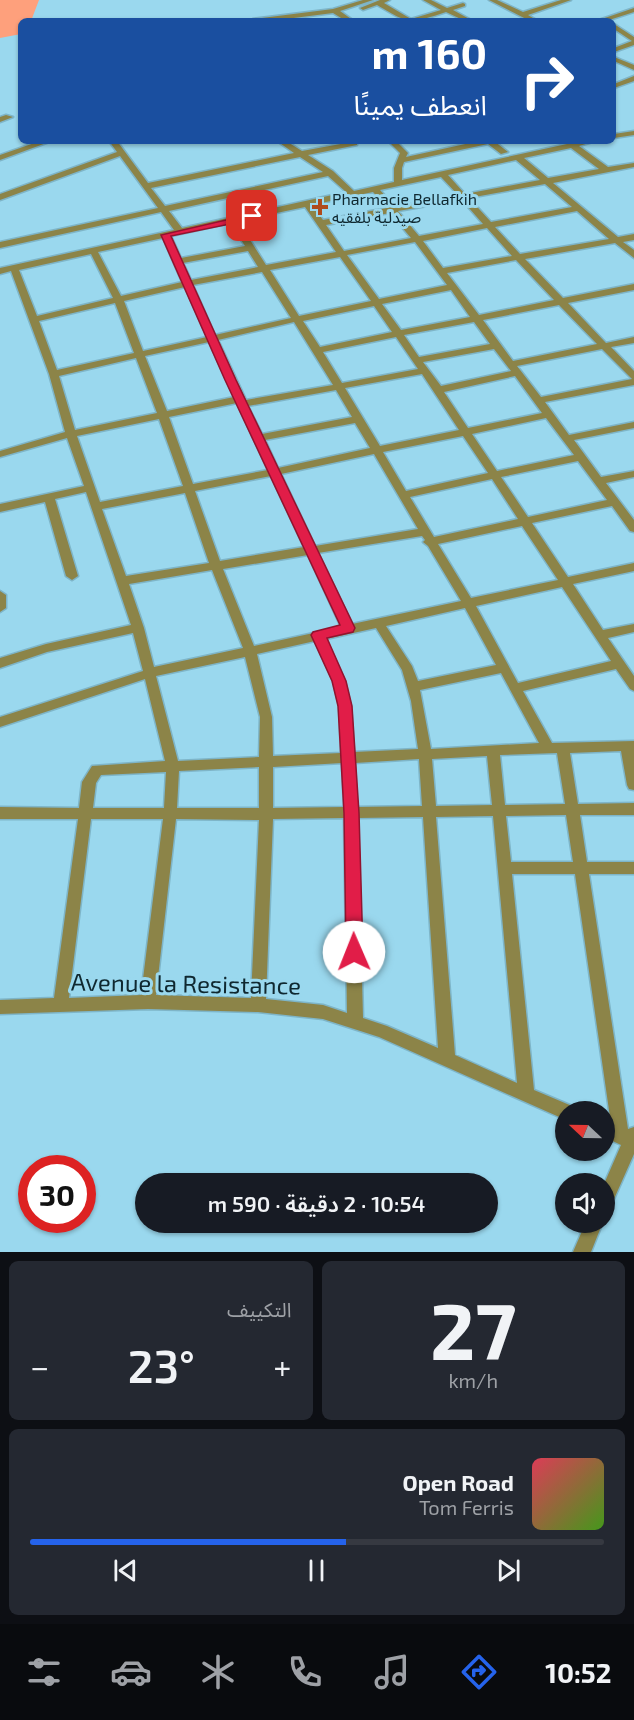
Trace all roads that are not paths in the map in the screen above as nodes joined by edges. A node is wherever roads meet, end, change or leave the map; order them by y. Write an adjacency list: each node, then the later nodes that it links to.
1 (370, 0): 10 (street)
2 (387, 0): 6 (street)
3 (426, 0): 8 (street)
4 (492, 0): 11 (street)
5 (568, 0): 11 (street)
6 (378, 3): 10 (street); 14 (street)
7 (463, 5): 8 (street)
8 (446, 10): 15 (street); 16 (street)
9 (634, 10): 18 (street)
10 (337, 13): 12 (street); 13 (street)
11 (522, 15): 17 (street)
12 (308, 18)
13 (346, 18)
14 (405, 18)
15 (420, 18)
16 (463, 18)
17 (528, 18)
18 (611, 18)
19 (616, 28): 20 (street)
20 (634, 41): 21 (street)
21 (616, 49)
22 (616, 60): 23 (street)
23 (634, 68)
24 (634, 78): 25 (street)
25 (616, 85)
26 (9, 117): 27 (street)
27 (0, 120)
28 (634, 133): 29 (street)
29 (616, 136)
30 (39, 144): 42 (street)
31 (115, 144): 41 (street)
32 (286, 144): 39 (street)
33 (348, 144): 39 (street)
34 (395, 144): 44 (street)
35 (476, 144): 44 (street)
36 (493, 144): 40 (street)
37 (567, 144): 43 (street)
38 (571, 144): 46 (street)
39 (299, 152): 47 (street); 51 (street)
40 (504, 152)
41 (122, 153): 51 (street); 55 (street)
42 (0, 158)
43 (519, 158): 48 (street); 49 (street)
44 (404, 160): 50 (street)
45 (634, 165): 46 (street)
46 (606, 170): 49 (street)
47 (330, 173): 53 (street); 58 (street)
48 (443, 174): 50 (street); 54 (street)
49 (548, 181): 54 (street); 57 (street)
50 (398, 184): 52 (street)
51 (147, 186): 58 (street)
52 (375, 189): 53 (street); 59 (street)
53 (353, 194): 56 (street)
54 (462, 196): 59 (street); 62 (street)
55 (0, 197)
56 (307, 204): 60 (street); 61 (street)
57 (579, 208): 62 (street); 67 (street)
58 (165, 209): 63 (street); 68 (street)
59 (393, 210): 61 (street); 66 (street)
60 (233, 221): 63 (street); 69 (street)
61 (322, 223): 71 (street)
62 (490, 225): 66 (street); 73 (street)
63 (180, 232): 64 (street)
64 (166, 235): 70 (street); 74 (street)
65 (634, 237): 67 (street)
66 (417, 238): 71 (street); 78 (street)
67 (617, 239): 72 (street); 73 (street)
68 (0, 245)
69 (251, 248): 74 (street); 76 (street)
70 (93, 250): 75 (street); 82 (street)
71 (343, 253): 76 (street); 84 (street)
72 (634, 255)
73 (518, 257): 78 (street); 83 (street)
74 (177, 261): 79 (street)
75 (14, 268): 77 (street); 86 (street)
76 (266, 268): 79 (street); 87 (street)
77 (0, 271)
78 (441, 271): 80 (street)
79 (189, 283): 82 (street); 89 (street)
80 (453, 287): 84 (street); 85 (street)
81 (634, 287): 83 (street)
82 (118, 300): 86 (street); 94 (street)
83 (561, 301): 85 (street); 92 (street)
84 (376, 303): 87 (street); 88 (street)
85 (477, 318): 88 (street); 91 (street)
86 (34, 319): 98 (street)
87 (297, 319): 89 (street); 93 (street)
88 (399, 333): 93 (street); 95 (street)
89 (212, 338): 94 (street); 103 (street)
90 (634, 340): 92 (street)
91 (498, 345): 95 (street); 96 (street)
92 (605, 345): 96 (street); 99 (street)
93 (317, 350): 100 (street)
94 (139, 354): 98 (street); 105 (street)
95 (417, 360): 97 (street)
96 (515, 368): 101 (street); 102 (street)
97 (425, 371): 100 (street); 101 (street)
98 (54, 374): 109 (street)
99 (634, 380): 102 (street)
100 (339, 386): 103 (street); 106 (street)
101 (438, 390): 108 (street)
102 (538, 400): 104 (street)
103 (241, 401): 105 (street); 110 (street)
104 (550, 414): 108 (street); 111 (street)
105 (163, 415): 109 (street); 120 (street)
106 (357, 418): 110 (street); 112 (street)
107 (634, 425): 111 (street)
108 (465, 431): 112 (street); 117 (street)
109 (71, 434): 113 (street); 119 (street)
110 (259, 438): 115 (street)
111 (568, 438): 114 (street)
112 (375, 449): 115 (street); 121 (street)
113 (0, 454)
114 (581, 457): 117 (street); 118 (street)
115 (274, 472): 120 (street); 129 (street)
116 (634, 474): 118 (street)
117 (495, 475): 121 (street); 126 (street)
118 (599, 481): 123 (street)
119 (90, 488): 122 (street); 124 (street)
120 (189, 489): 124 (street); 130 (street)
121 (402, 495): 128 (street)
122 (49, 497): 125 (street); 132 (street)
123 (614, 502): 126 (street); 127 (street)
124 (97, 506): 133 (street)
125 (0, 508)
126 (526, 522): 128 (street); 134 (street)
127 (633, 525)
128 (426, 537): 129 (street); 136 (street)
129 (313, 552): 130 (street); 140 (street)
130 (216, 566): 133 (street); 144 (street)
131 (634, 567): 134 (street)
132 (72, 576)
133 (122, 582): 139 (street)
134 (563, 582): 136 (street); 143 (street)
135 (0, 595): 137 (street)
136 (468, 603): 138 (street); 147 (street)
137 (0, 608)
138 (378, 622): 140 (street); 149 (street)
139 (138, 628): 145 (street); 148 (street)
140 (348, 628): 142 (street)
141 (634, 628): 143 (street)
142 (318, 635): 144 (street); 158 (street)
143 (601, 635): 146 (street)
144 (250, 651): 148 (street); 159 (street)
145 (0, 663)
146 (620, 664): 150 (street); 151 (street)
147 (505, 668): 149 (street); 151 (street)
148 (150, 673): 152 (street); 160 (street)
149 (415, 686): 157 (street)
150 (634, 686)
151 (517, 688): 154 (street)
152 (0, 722)
153 (631, 746): 155 (street); 161 (street)
154 (548, 748): 155 (street); 156 (street)
155 (563, 748): 162 (street)
156 (493, 750): 157 (street); 164 (street)
157 (425, 754): 158 (street); 165 (street)
158 (349, 758): 159 (street); 168 (street)
159 (267, 763): 160 (street); 170 (street)
160 (173, 766): 167 (street); 169 (street)
161 (634, 785)
162 (574, 809): 163 (street); 164 (street); 172 (street)
163 (634, 809)
164 (500, 811): 165 (street); 171 (street)
165 (430, 812): 168 (street); 179 (street)
166 (0, 813): 167 (street)
167 (85, 813): 169 (street); 175 (street)
168 (351, 813): 170 (street); 178 (street)
169 (170, 814): 170 (street); 174 (street)
170 (266, 814): 176 (street)
171 (505, 868): 172 (street); 180 (street)
172 (582, 868): 173 (street); 183 (street)
173 (634, 868)
174 (148, 1002): 175 (street, Avenue la Resistance); 176 (street, Avenue la Resistance)
175 (61, 1004): 177 (street, Avenue la Resistance)
176 (258, 1005): 178 (street, Avenue la Resistance)
177 (0, 1007)
178 (355, 1022): 179 (street, Avenue la Resistance)
179 (447, 1059): 180 (street, Avenue la Resistance)
180 (526, 1094): 181 (street, Avenue la Resistance)
181 (555, 1107)
182 (615, 1133): 183 (street)
183 (630, 1138): 184 (street)
184 (615, 1175)
185 (590, 1233): 186 (street)
186 (582, 1252)

